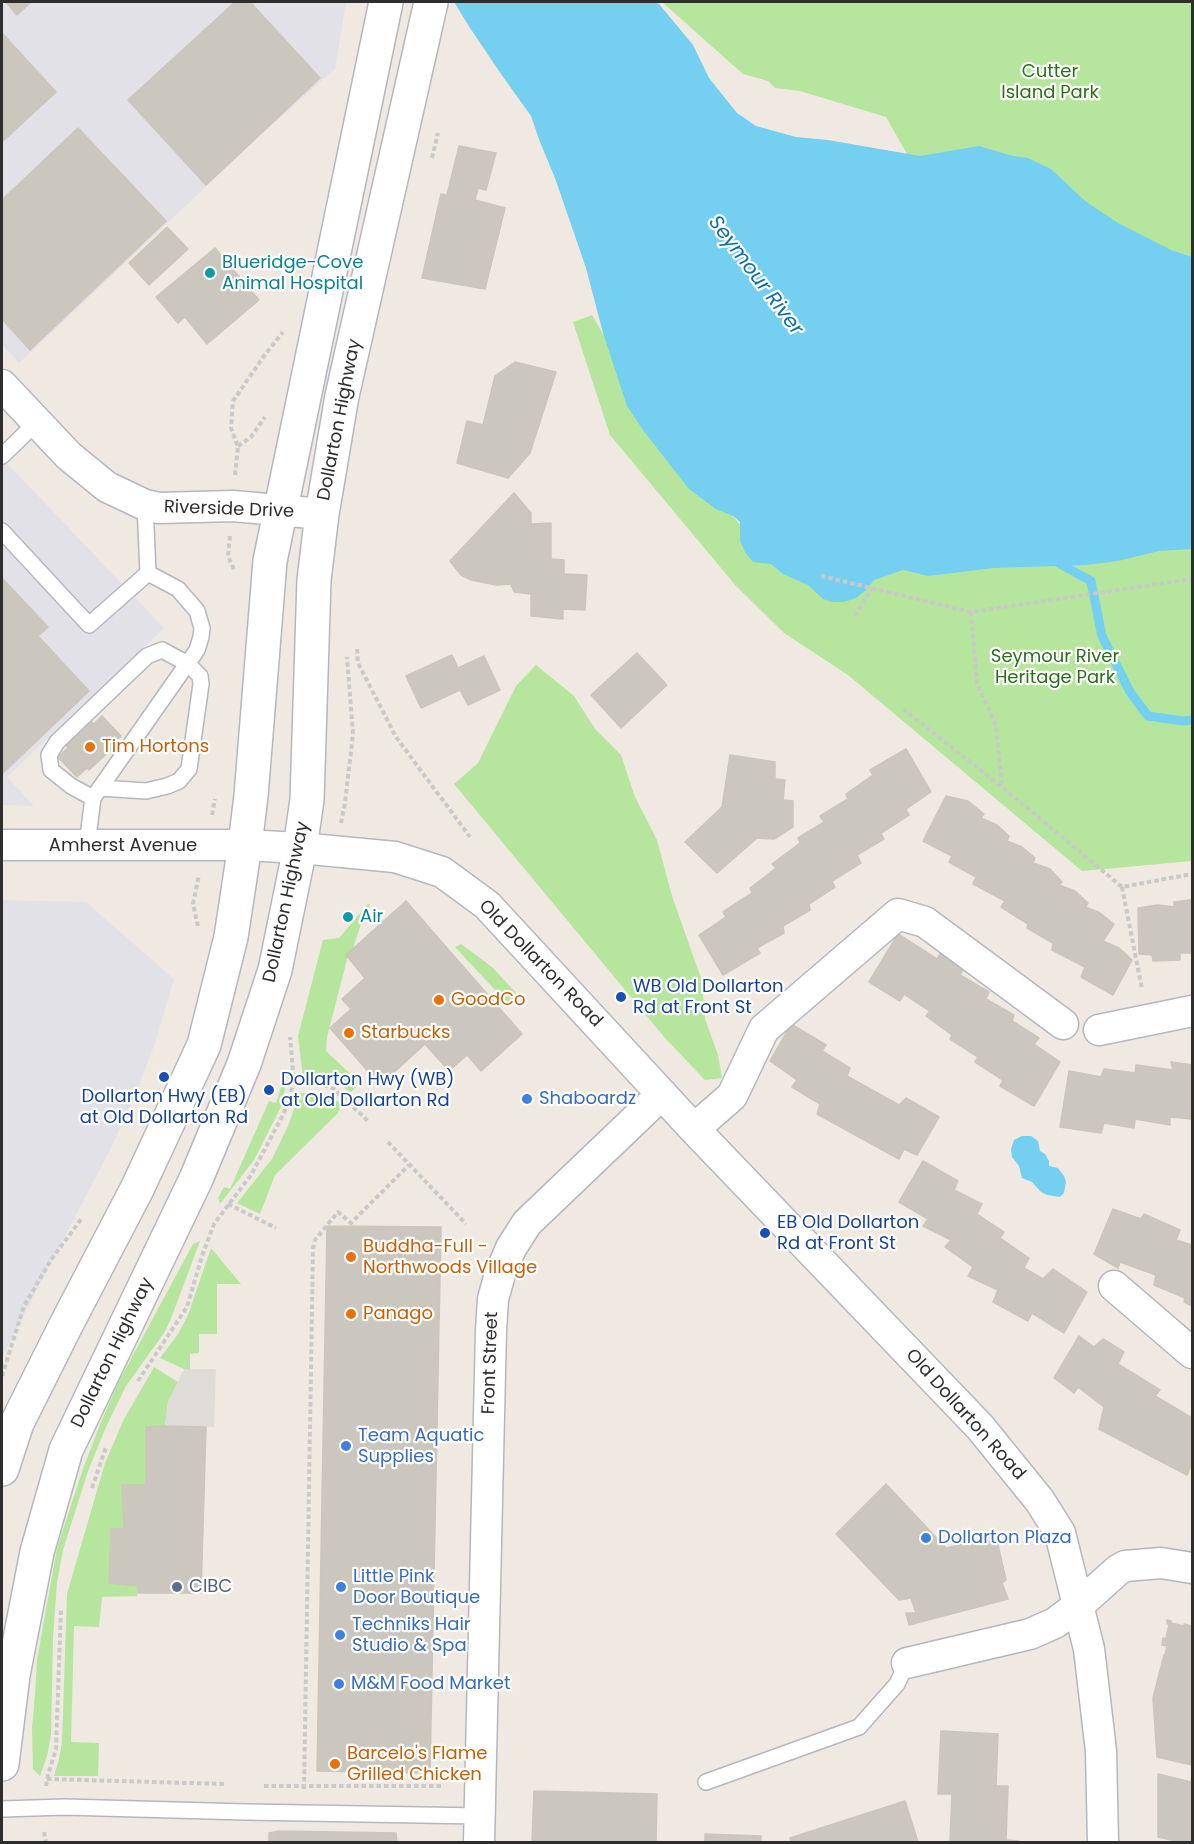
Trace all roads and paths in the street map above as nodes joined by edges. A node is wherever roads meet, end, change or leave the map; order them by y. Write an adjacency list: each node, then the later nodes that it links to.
1 (386, 2): 9 (main road)
2 (431, 2): 10 (main road, Dollarton Highway)
3 (290, 324): 6 (path)
4 (2, 384): 5 (street, Riverside Drive)
5 (37, 422): 7 (lane); 8 (street, Riverside Drive)
6 (238, 447)
7 (2, 456)
8 (145, 506): 9 (street, Riverside Drive); 12 (lane)
9 (279, 511): 10 (street, Riverside Drive); 28 (main road)
10 (322, 514): 29 (main road, Dollarton Highway)
11 (2, 531): 12 (lane)
12 (148, 573): 20 (lane)
13 (821, 576): 15 (path)
14 (1192, 579): 16 (path)
15 (872, 588): 16 (path); 17 (path)
16 (971, 612): 22 (path)
17 (855, 616)
18 (346, 649): 24 (path)
19 (357, 649): 25 (path)
20 (188, 664): 23 (lane); 23 (lane); 23 (lane)
21 (903, 709): 22 (path)
22 (1002, 787): 31 (path)
23 (96, 793): 27 (lane)
24 (343, 814)
25 (470, 837)
26 (2, 845): 27 (street, Amherst Avenue)
27 (87, 845): 28 (street, Amherst Avenue)
28 (245, 845): 29 (street, Old Dollarton Road); 54 (main road)
29 (300, 848): 40 (street, Old Dollarton Road); 60 (main road, Dollarton Highway)
30 (1192, 874): 31 (path)
31 (1122, 887): 35 (path)
32 (195, 896): 33 (path)
33 (198, 930)
34 (1192, 1011): 35 (street)
35 (1148, 1021): 38 (street)
36 (1063, 1024): 42 (street)
37 (292, 1028): 39 (path)
38 (1100, 1030)
39 (294, 1082): 41 (path); 45 (path)
40 (662, 1094): 42 (street, Old Dollarton Road); 70 (street, Front Street)
41 (368, 1121)
42 (694, 1130): 58 (street, Old Dollarton Road)
43 (388, 1142): 44 (path)
44 (409, 1165): 47 (path); 65 (path)
45 (228, 1204): 48 (path); 52 (path)
46 (83, 1217): 51 (path)
47 (466, 1224)
48 (276, 1228)
49 (1114, 1286): 50 (street)
50 (1192, 1353)
51 (2, 1376)
52 (137, 1382)
53 (108, 1444): 55 (path)
54 (2, 1469)
55 (88, 1499)
56 (1192, 1568): 58 (street)
57 (62, 1602): 61 (path)
58 (1079, 1605): 59 (street); 72 (street, Old Dollarton Road)
59 (907, 1664): 62 (lane)
60 (2, 1764)
61 (47, 1779): 63 (path); 68 (path)
62 (706, 1782)
63 (226, 1784)
64 (264, 1786): 65 (path)
65 (304, 1786): 66 (path); 67 (path)
66 (442, 1786)
67 (304, 1796)
68 (44, 1807): 69 (lane); 70 (lane); 71 (path)
69 (2, 1809)
70 (479, 1829)
71 (46, 1842)
72 (1103, 1842)

